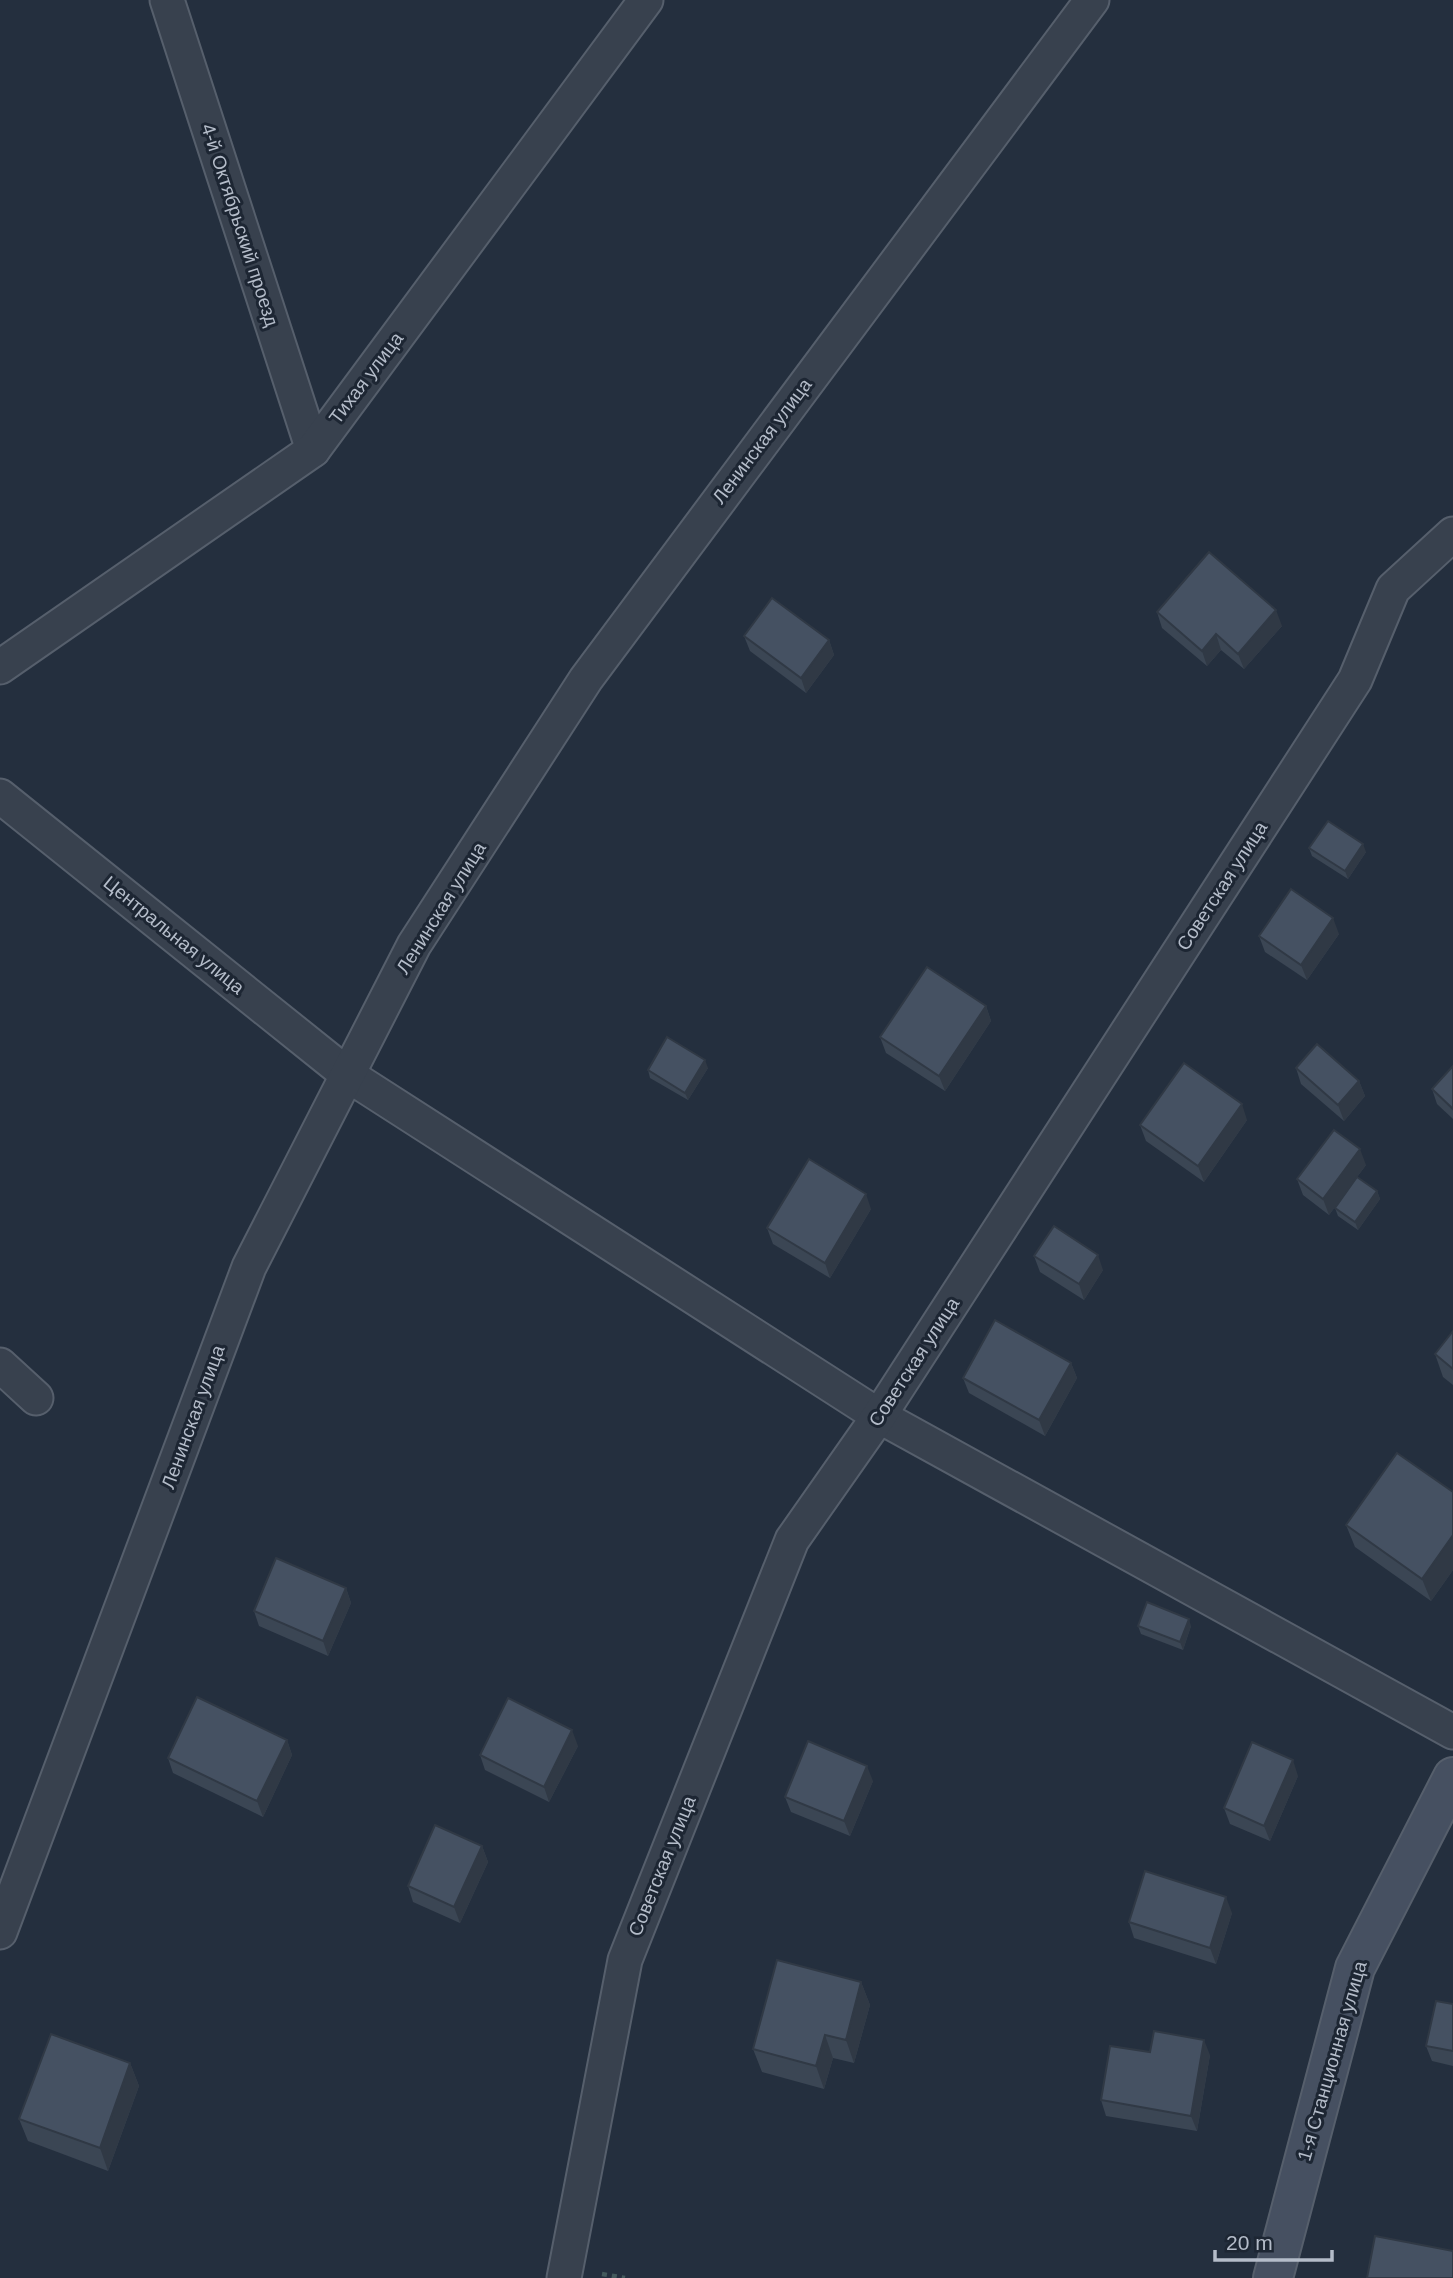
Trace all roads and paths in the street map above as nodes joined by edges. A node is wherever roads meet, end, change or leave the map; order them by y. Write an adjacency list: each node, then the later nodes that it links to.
1 (167, 0): 4 (street, 4-й Октябрьский проезд)
2 (646, 0): 4 (street, Тихая улица)
3 (1092, 0): 8 (street, Ленинская улица)
4 (313, 450): 6 (street, Тихая улица)
5 (1453, 534): 11 (street, Советская улица)
6 (0, 667)
7 (0, 796): 8 (street, Центральная улица)
8 (348, 1074): 11 (street, Центральная улица); 14 (street, Ленинская улица)
9 (0, 1364): 10 (street)
10 (36, 1398)
11 (879, 1416): 12 (street, Центральная улица); 15 (street, Советская улица)
12 (1453, 1732)
13 (1453, 1777): 16 (main road, 1-я Станционная улица)
14 (0, 1932)
15 (564, 2278)
16 (1273, 2278)

